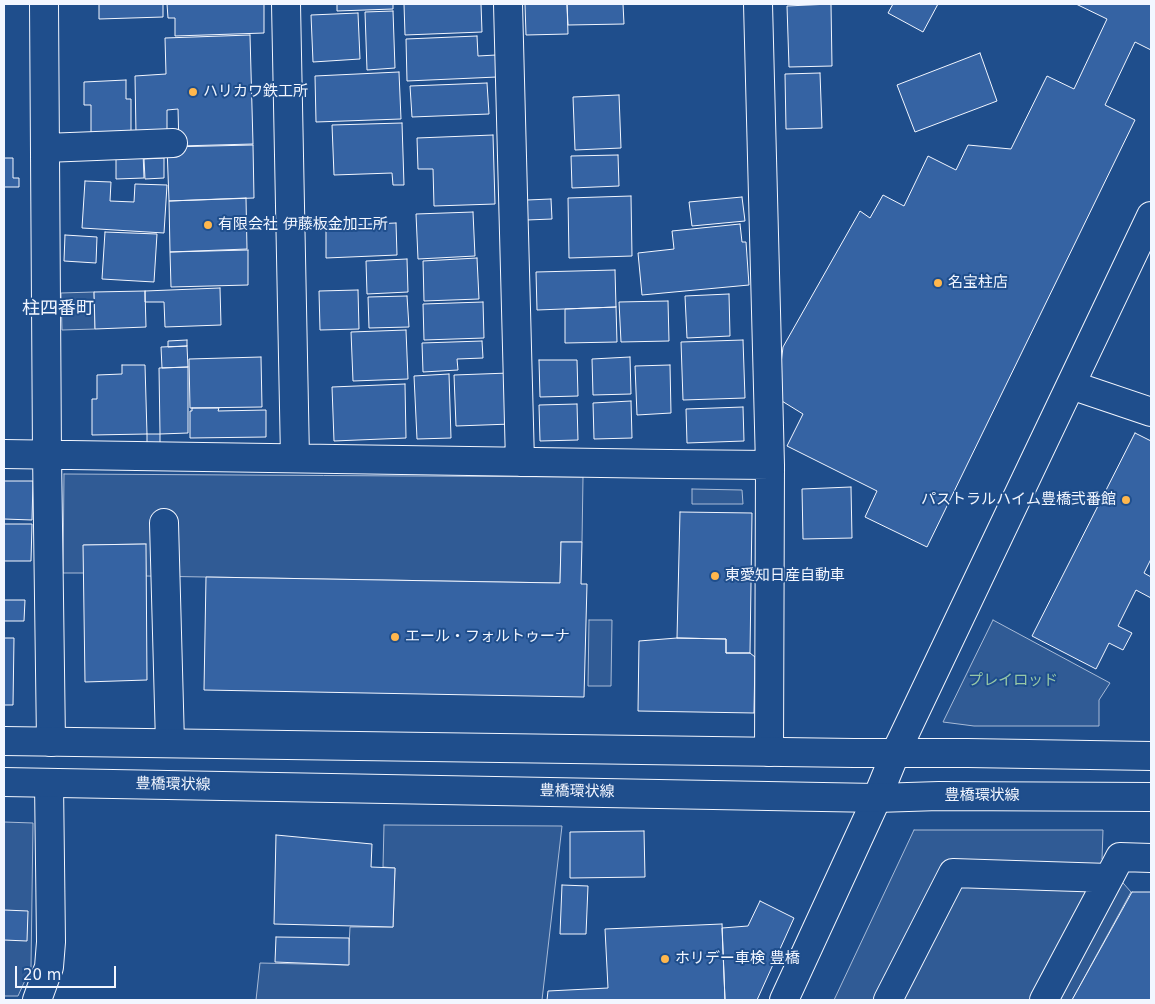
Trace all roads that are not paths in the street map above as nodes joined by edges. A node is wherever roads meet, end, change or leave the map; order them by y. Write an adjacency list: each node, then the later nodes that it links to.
1 (44, 4): 6 (street)
2 (286, 4): 13 (street)
3 (508, 4): 14 (street)
4 (758, 4): 15 (street)
5 (173, 143): 6 (street)
6 (45, 148): 12 (street)
7 (1151, 216): 8 (street)
8 (1143, 253): 9 (street)
9 (1071, 385): 10 (street); 21 (street)
10 (1151, 412)
11 (4, 454): 12 (street)
12 (48, 454): 13 (street); 18 (street)
13 (295, 458): 14 (street)
14 (520, 462): 15 (street)
15 (770, 465): 20 (street)
16 (164, 523): 19 (street)
17 (4, 741): 18 (street)
18 (51, 742): 19 (street)
19 (170, 743): 20 (street)
20 (769, 752): 21 (street)
21 (895, 754): 22 (street); 26 (street)
22 (1151, 756)
23 (4, 782): 24 (street, 豊橋環状線)
24 (49, 783): 26 (street, 豊橋環状線); 29 (street)
25 (1151, 797): 26 (street, 豊橋環状線)
26 (877, 798): 30 (street)
27 (1151, 858): 28 (street)
28 (1109, 878): 31 (street); 32 (street)
29 (37, 1000)
30 (784, 1000)
31 (888, 1000)
32 (1044, 1000)

